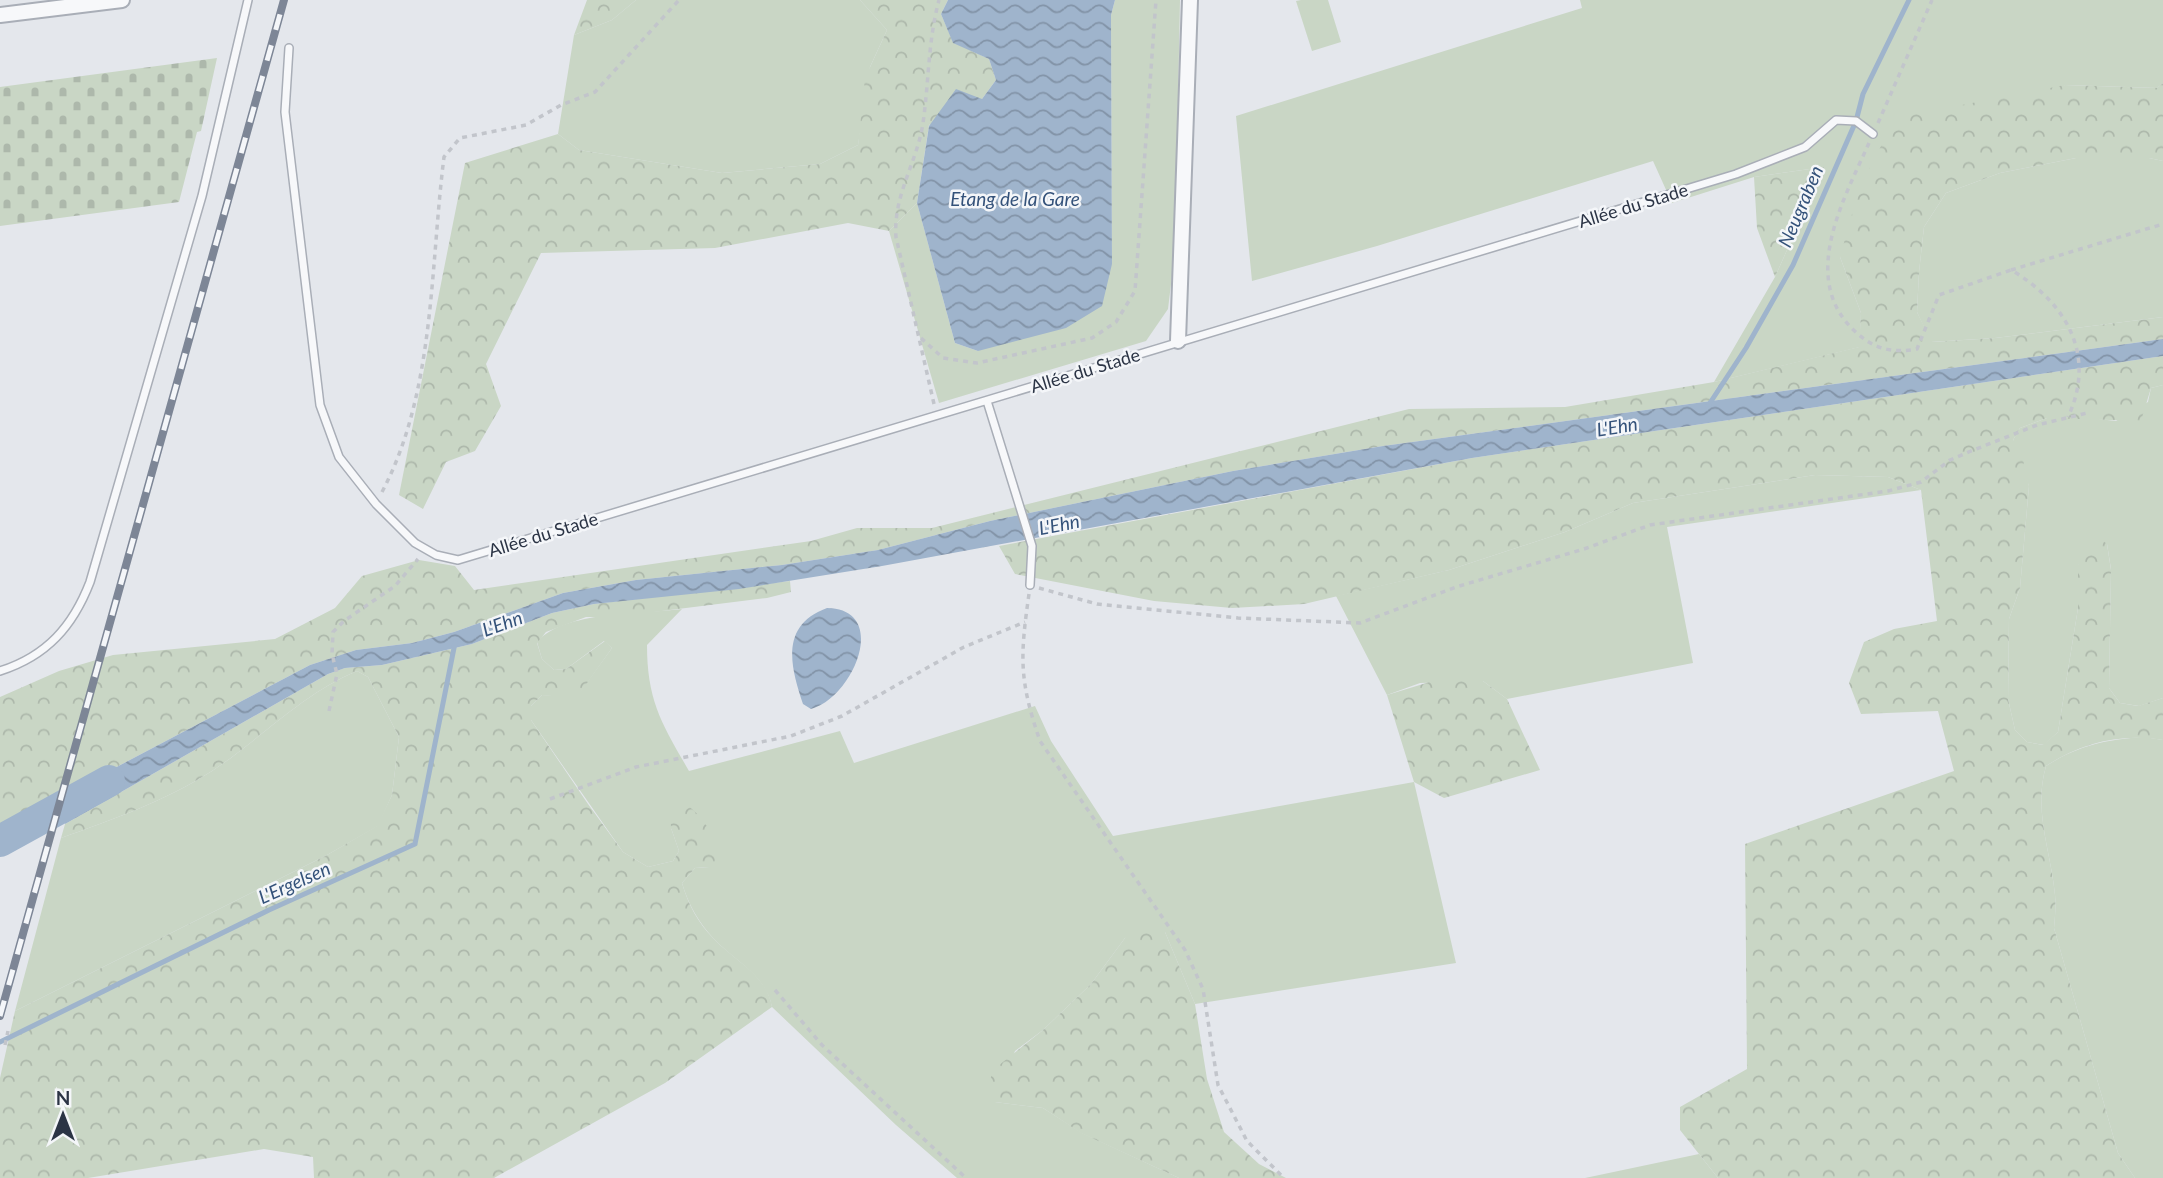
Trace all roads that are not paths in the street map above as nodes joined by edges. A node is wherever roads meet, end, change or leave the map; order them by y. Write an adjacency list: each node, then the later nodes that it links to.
1 (122, 0): 4 (street)
2 (248, 0): 10 (lane)
3 (1190, 0): 7 (street)
4 (0, 15)
5 (289, 48): 8 (lane, Allée du Stade)
6 (1873, 134): 7 (lane, Allée du Stade)
7 (1178, 341): 8 (lane, Allée du Stade)
8 (987, 401): 9 (lane)
9 (1030, 585)
10 (0, 671)

